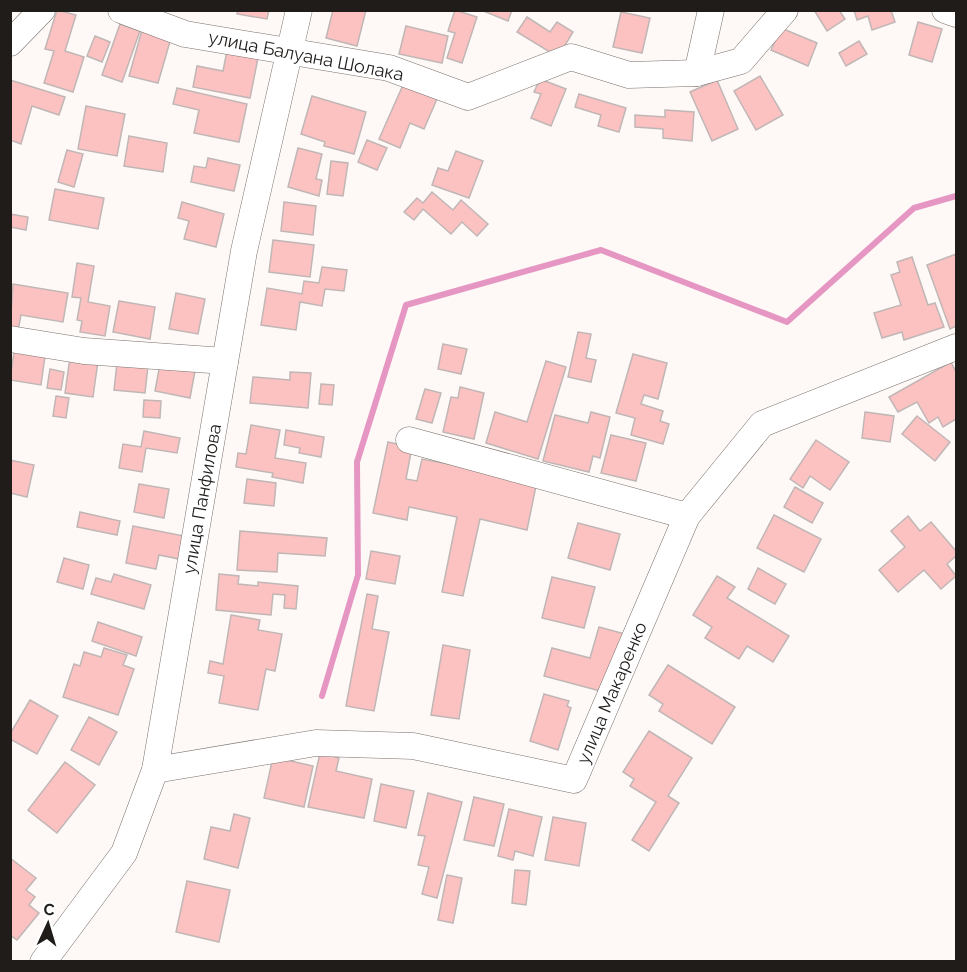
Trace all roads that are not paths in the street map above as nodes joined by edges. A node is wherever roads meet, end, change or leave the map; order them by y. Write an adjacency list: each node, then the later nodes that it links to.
1 (42, 10): 8 (street)
2 (121, 10): 9 (street, улица Балуана Шолака)
3 (298, 10): 9 (street, улица Панфилова)
4 (711, 10): 10 (street)
5 (785, 10): 10 (street, улица Балуана Шолака)
6 (945, 10): 7 (street)
7 (957, 14)
8 (10, 43)
9 (289, 51): 10 (street, улица Балуана Шолака); 13 (street, улица Панфилова)
10 (697, 73)
11 (10, 339): 13 (street)
12 (957, 347): 15 (street, улица Макаренко)
13 (225, 361): 16 (street, улица Панфилова)
14 (409, 440): 15 (street)
15 (687, 516): 16 (street, улица Макаренко)
16 (155, 770): 17 (street, улица Панфилова)
17 (43, 962)

